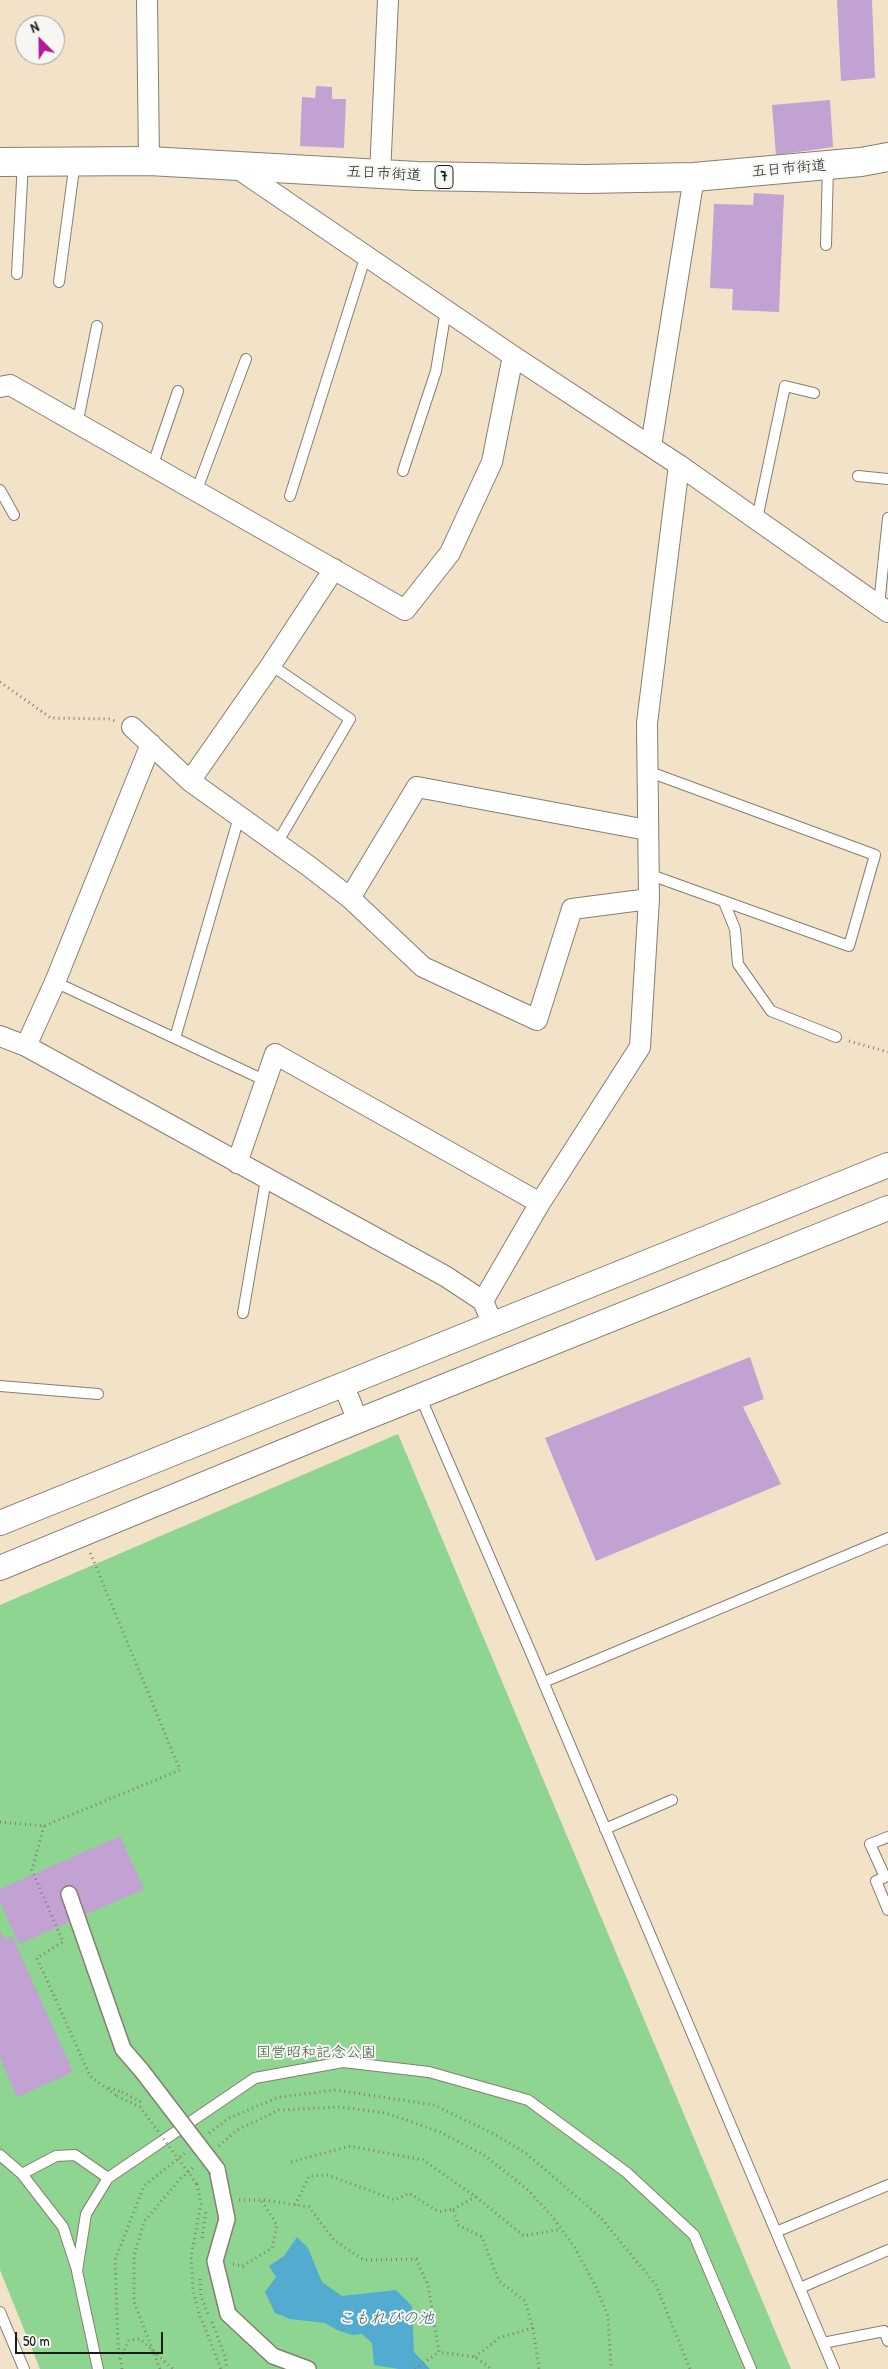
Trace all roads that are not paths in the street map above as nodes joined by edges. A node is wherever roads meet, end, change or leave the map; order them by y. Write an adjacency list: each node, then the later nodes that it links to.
1 (147, 0): 5 (street)
2 (388, 0): 9 (street)
3 (888, 157): 7 (main road, 五日市街道 / 7)
4 (76, 160): 5 (main road, 五日市街道 / 7); 6 (main road, 五日市街道 / 7); 14 (lane)
5 (149, 161): 8 (main road, 五日市街道 / 7)
6 (12, 162): 13 (lane)
7 (828, 165): 10 (main road, 五日市街道 / 7); 11 (lane)
8 (234, 166): 9 (main road, 五日市街道 / 7); 12 (street)
9 (380, 174): 10 (main road, 五日市街道 / 7)
10 (694, 177): 23 (street)
11 (826, 245)
12 (366, 256): 15 (street); 31 (lane)
13 (17, 274)
14 (59, 282)
15 (446, 310): 17 (street); 26 (lane)
16 (97, 326): 22 (lane)
17 (514, 356): 23 (street); 35 (street)
18 (246, 359): 30 (lane)
19 (0, 387): 22 (street)
20 (178, 391): 25 (lane)
21 (814, 393): 34 (lane)
22 (77, 425): 25 (street)
23 (651, 446): 24 (street)
24 (679, 465): 34 (street); 40 (street)
25 (152, 467): 30 (street)
26 (403, 471)
27 (858, 476): 28 (lane)
28 (888, 479)
29 (0, 490): 32 (lane)
30 (196, 492): 35 (street)
31 (290, 496)
32 (14, 515)
33 (888, 518): 36 (lane)
34 (757, 519): 36 (street)
35 (334, 569): 37 (street)
36 (883, 608)
37 (271, 665): 41 (street); 44 (lane)
38 (132, 727): 39 (street)
39 (151, 744): 41 (street); 49 (street)
40 (647, 771): 43 (street); 48 (lane)
41 (190, 781): 42 (street)
42 (239, 817): 44 (street); 52 (lane)
43 (647, 830): 45 (street); 46 (street)
44 (277, 843): 46 (street)
45 (648, 874): 47 (street); 48 (lane)
46 (350, 898): 47 (street)
47 (649, 898): 58 (street)
48 (724, 902): 51 (lane)
49 (56, 982): 52 (lane); 53 (street)
50 (0, 1036): 53 (street)
51 (836, 1037)
52 (175, 1038): 54 (lane)
53 (26, 1046): 55 (street)
54 (266, 1081): 55 (street); 58 (street)
55 (237, 1163): 57 (street)
56 (888, 1165): 62 (street)
57 (266, 1179): 60 (street); 61 (lane)
58 (540, 1203): 60 (street)
59 (888, 1208): 66 (street)
60 (483, 1301): 62 (street)
61 (243, 1313)
62 (493, 1325): 63 (street)
63 (343, 1384): 67 (street); 68 (street)
64 (0, 1386): 65 (lane)
65 (98, 1394)
66 (420, 1396): 67 (street); 71 (lane)
67 (358, 1421): 70 (street)
68 (0, 1523)
69 (888, 1538): 71 (lane)
70 (0, 1568)
71 (544, 1682): 73 (lane)
72 (672, 1800): 73 (lane)
73 (605, 1829): 81 (lane)
74 (888, 1837): 76 (lane)
75 (69, 1894): 90 (street, bridge)
76 (888, 1910)
77 (0, 2156): 78 (lane)
78 (22, 2174): 79 (lane); 83 (lane)
79 (108, 2178): 83 (lane); 91 (lane)
80 (888, 2185): 81 (lane)
81 (776, 2232): 84 (lane)
82 (888, 2250): 84 (lane)
83 (77, 2271): 89 (lane)
84 (800, 2288): 87 (lane)
85 (0, 2312): 88 (lane)
86 (888, 2340): 87 (lane)
87 (823, 2343): 92 (lane)
88 (24, 2369)
89 (98, 2369)
90 (308, 2369)
91 (751, 2369)
92 (834, 2369)

